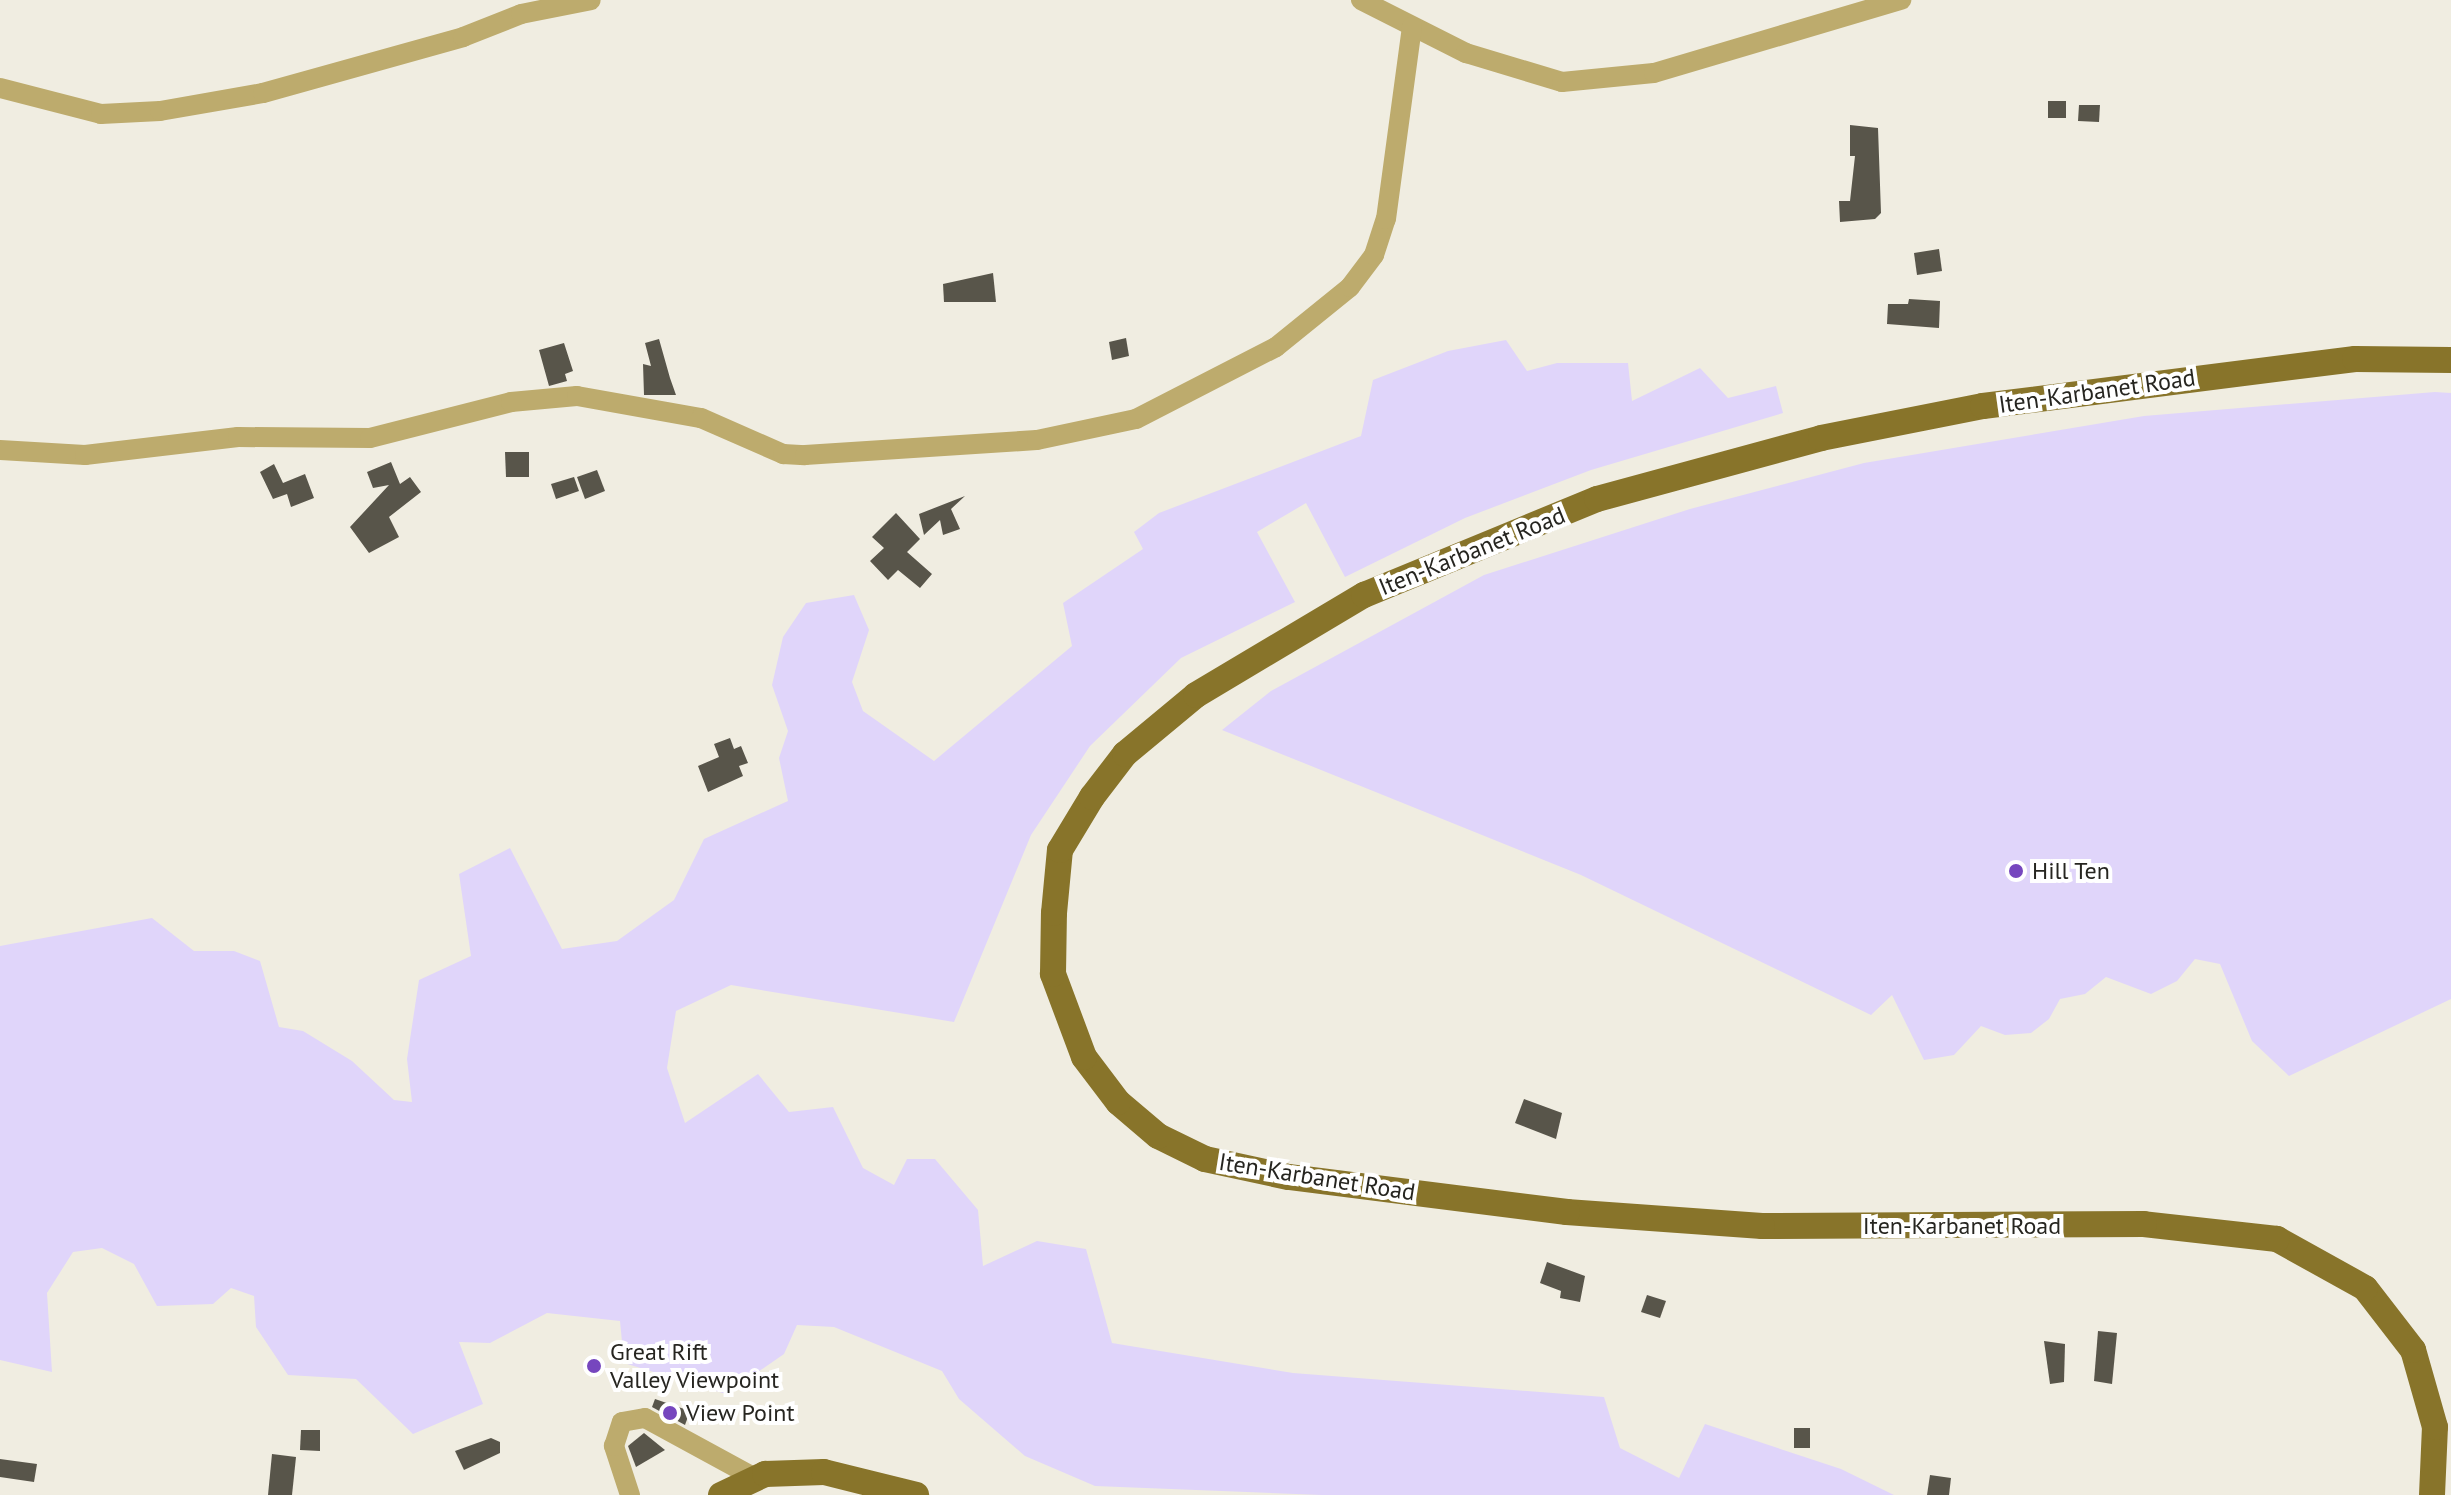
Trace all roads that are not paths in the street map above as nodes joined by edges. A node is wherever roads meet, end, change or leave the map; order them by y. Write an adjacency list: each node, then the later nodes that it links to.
1 (591, 0): 5 (street)
2 (1361, 0): 4 (street)
3 (1901, 0): 4 (street)
4 (1412, 27): 7 (street)
5 (0, 88)
6 (2451, 360): 12 (main road, Iten-Karbanet Road)
7 (0, 450)
8 (755, 1478): 9 (street); 10 (main road); 11 (main road)
9 (630, 1495)
10 (721, 1495)
11 (916, 1495)
12 (2432, 1495)

